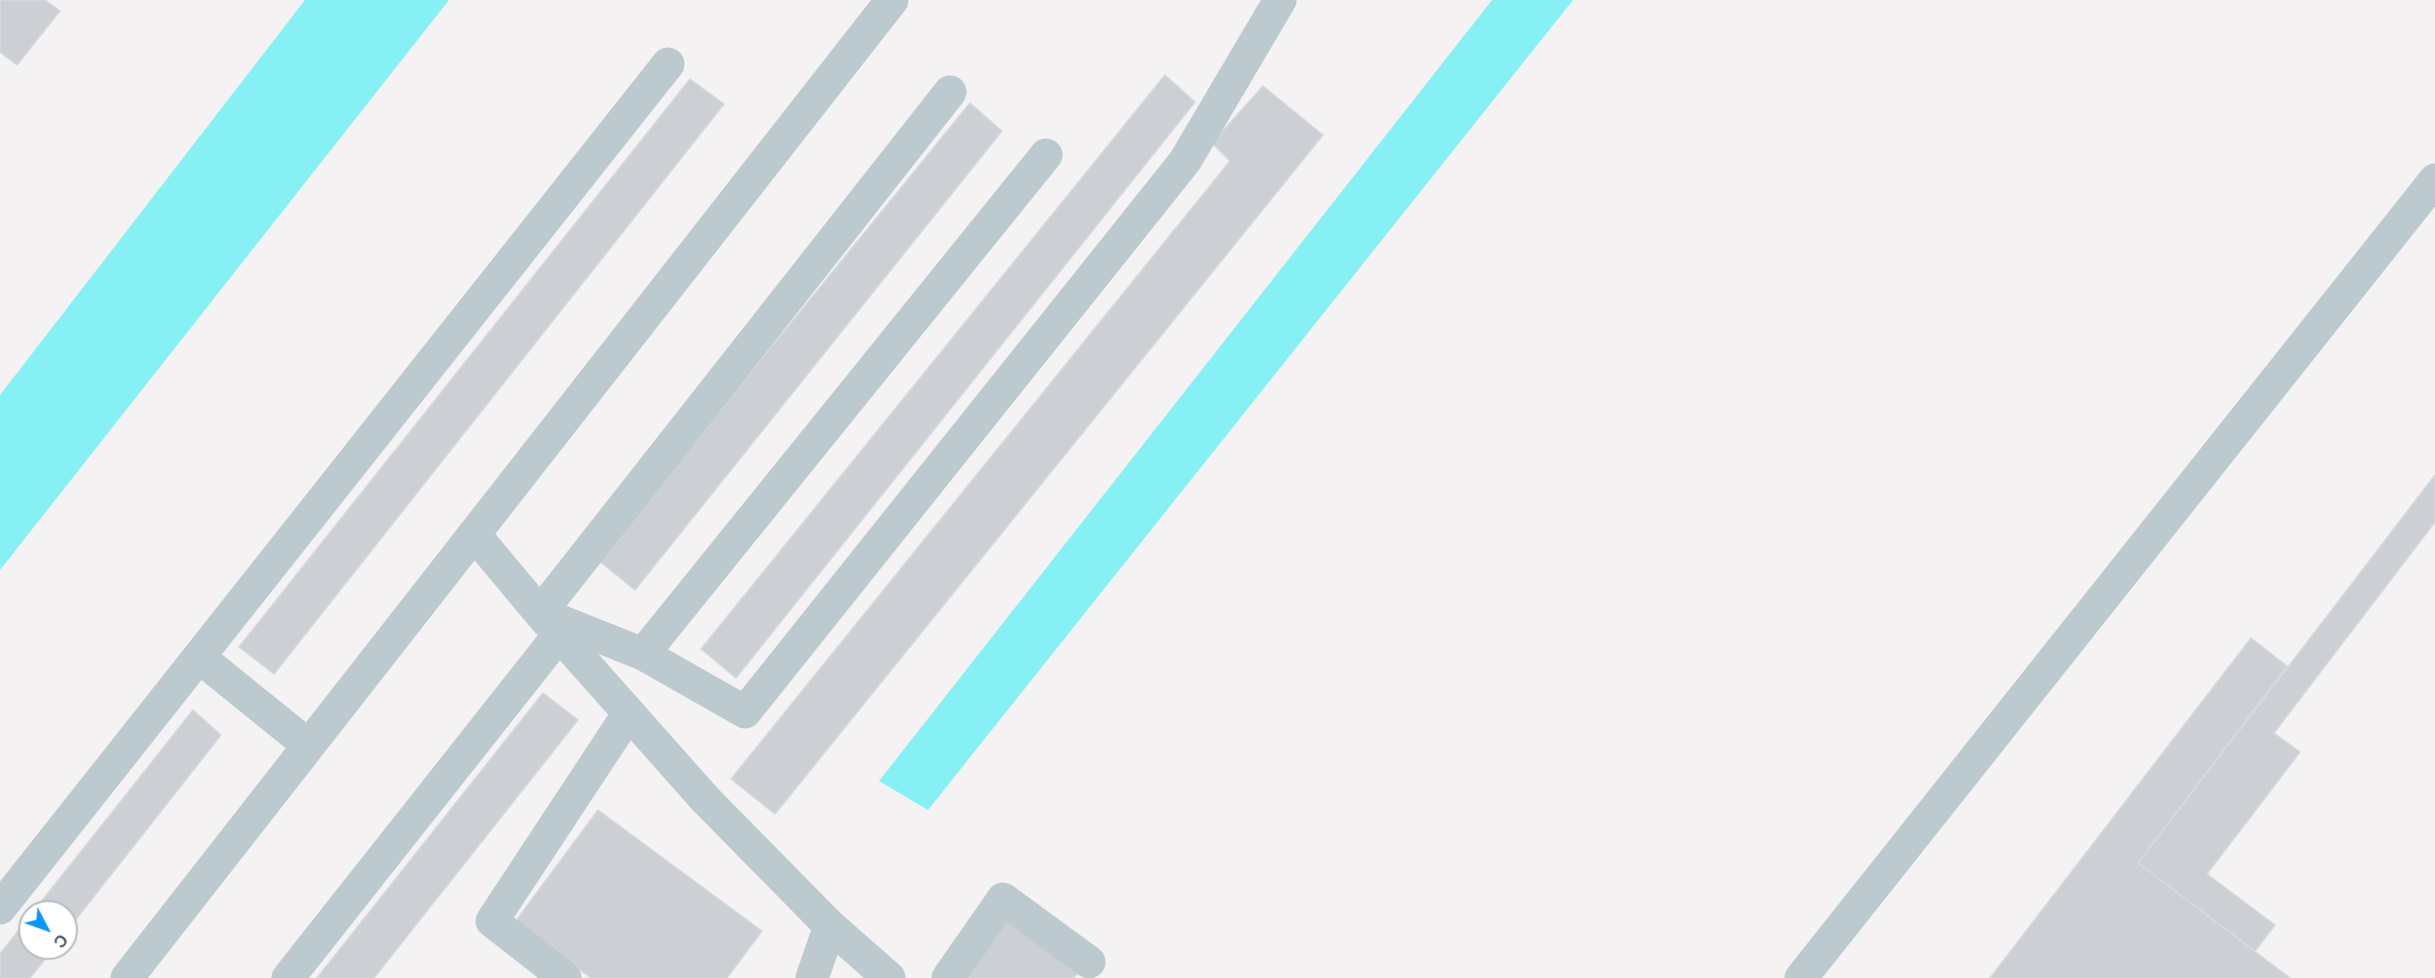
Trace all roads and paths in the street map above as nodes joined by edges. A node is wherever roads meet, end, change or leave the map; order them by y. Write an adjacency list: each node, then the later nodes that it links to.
1 (892, 0): 7 (street)
2 (1280, 0): 9 (street)
3 (668, 64): 10 (street)
4 (950, 92): 8 (street)
5 (1046, 155): 9 (street)
6 (2435, 180): 22 (street)
7 (474, 534): 8 (street); 12 (street)
8 (549, 624): 9 (street); 11 (street); 17 (street)
9 (643, 654)
10 (199, 657): 12 (street); 13 (street)
11 (628, 713): 14 (street); 18 (street)
12 (308, 745): 16 (street)
13 (0, 908)
14 (830, 926): 19 (street); 20 (street)
15 (1089, 962): 21 (street)
16 (127, 978)
17 (288, 978)
18 (565, 978)
19 (812, 978)
20 (889, 978)
21 (948, 978)
22 (1801, 978)

